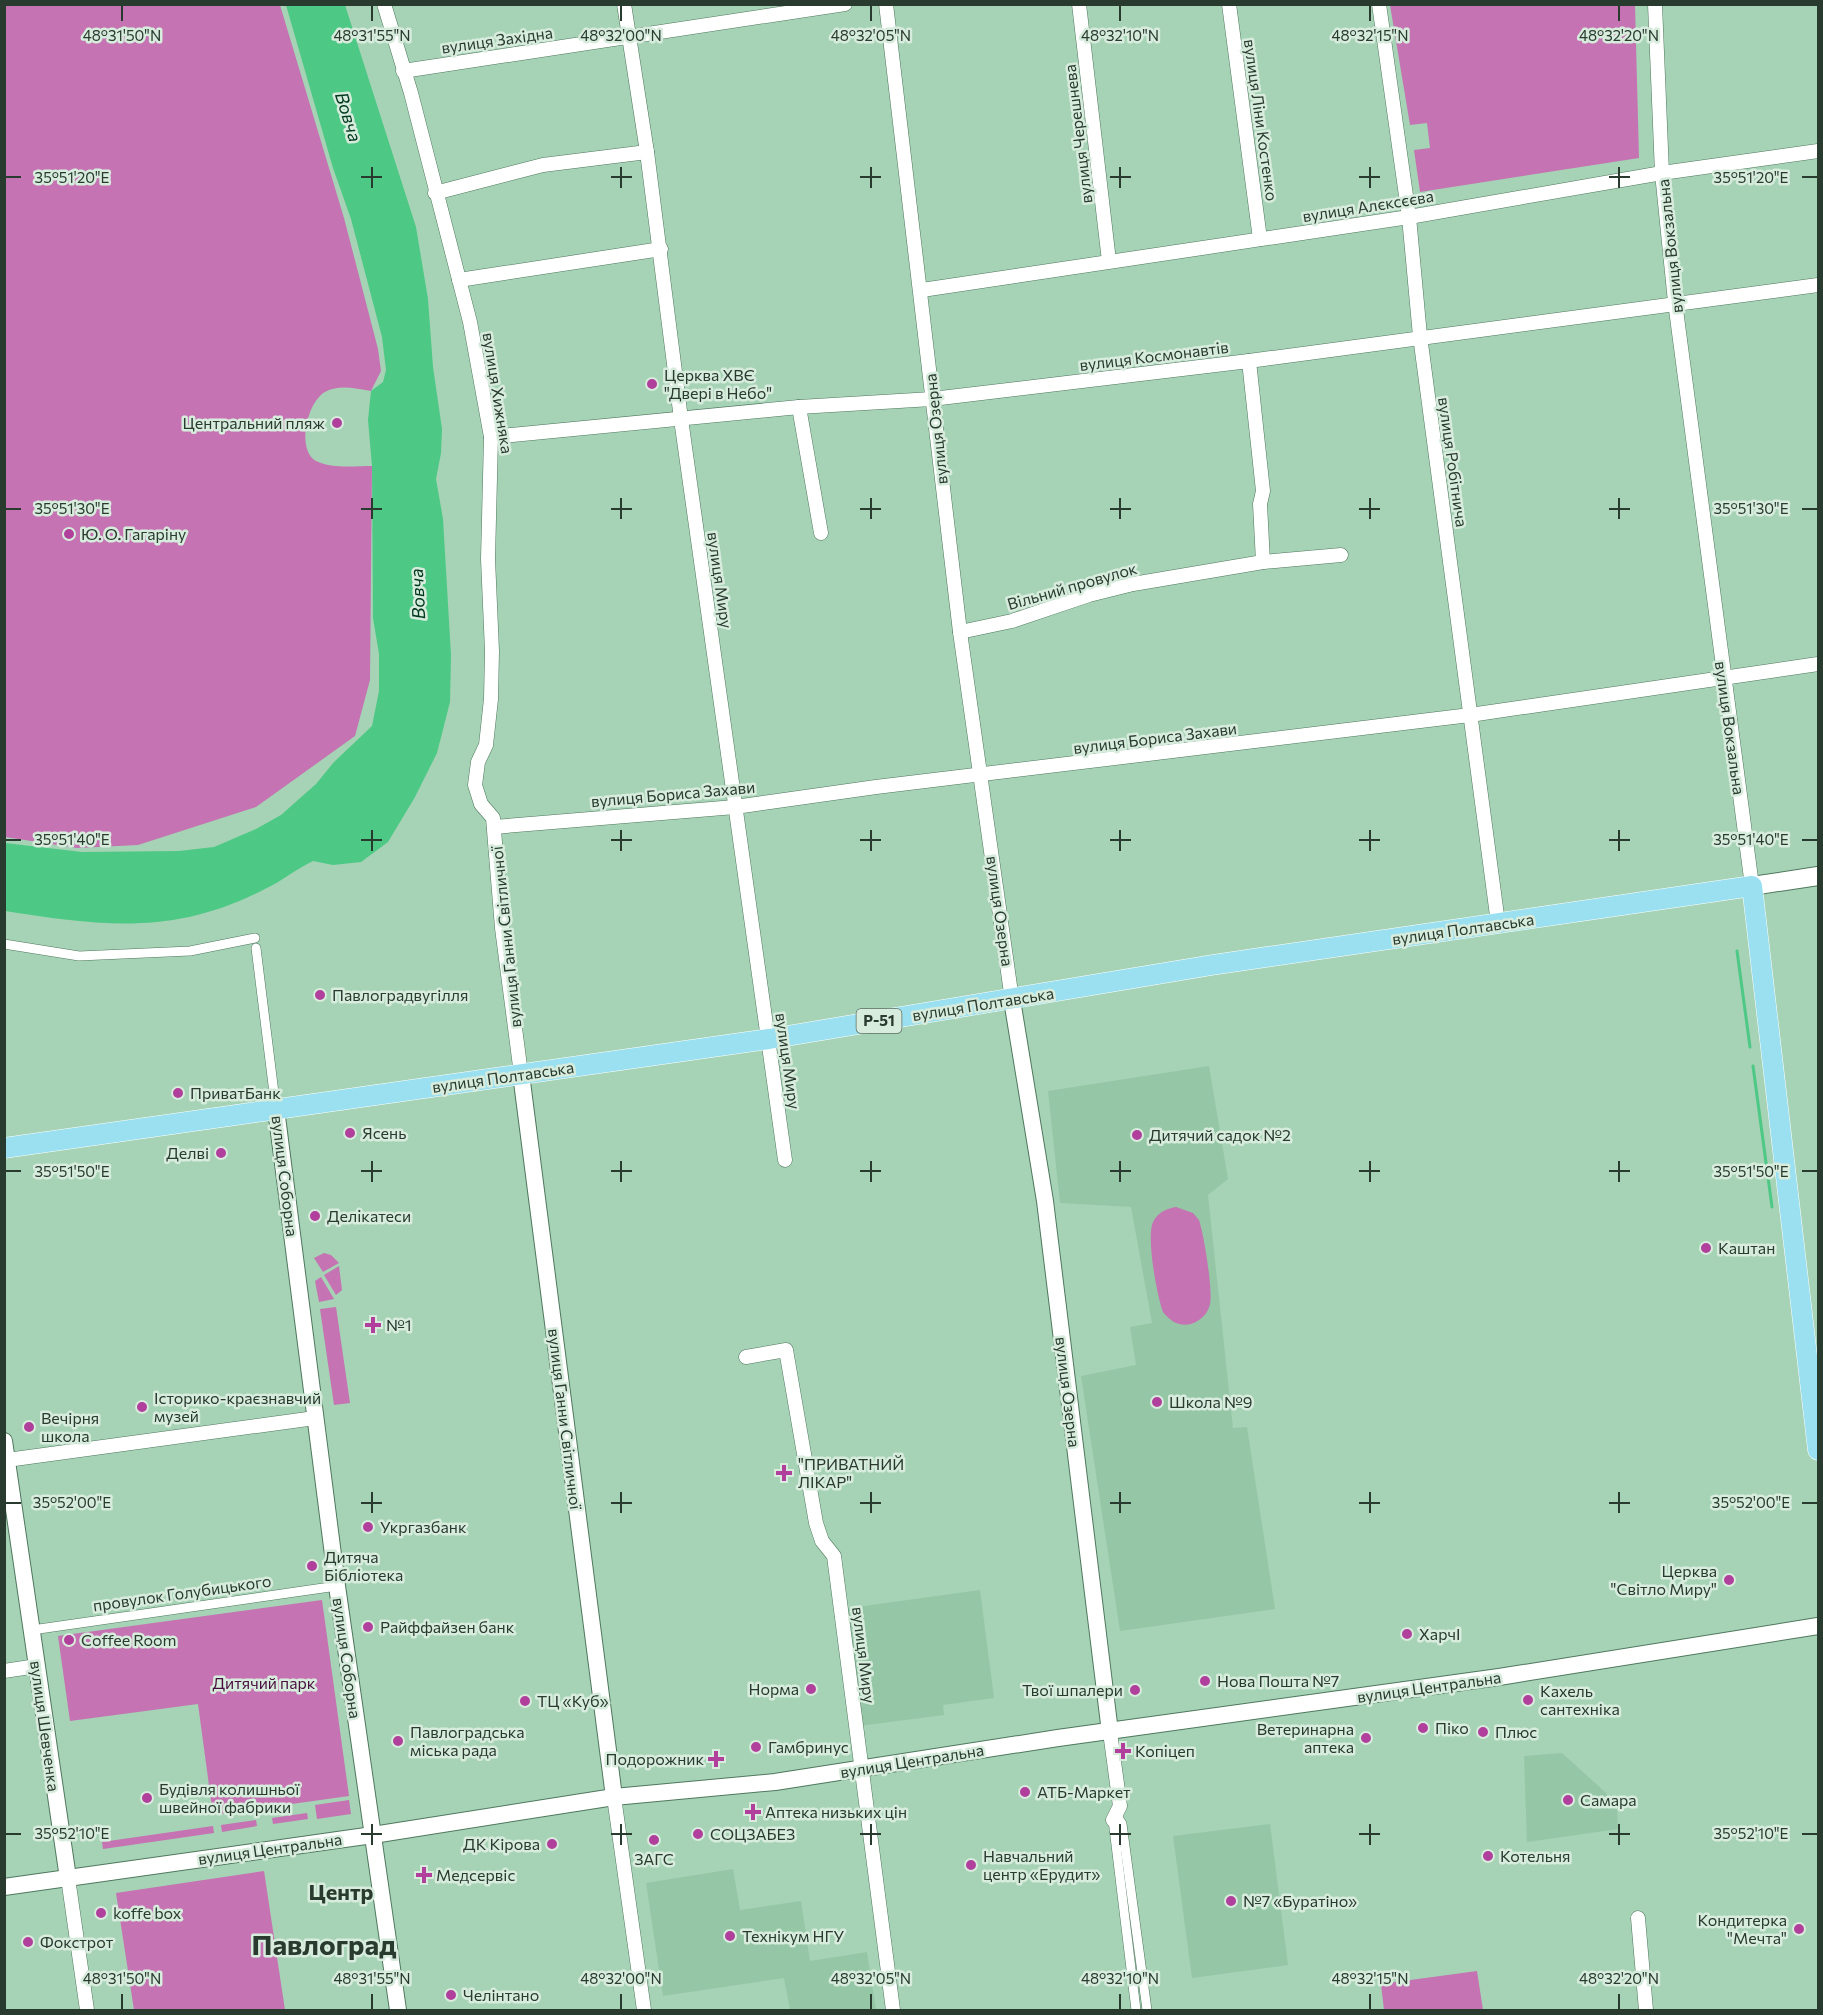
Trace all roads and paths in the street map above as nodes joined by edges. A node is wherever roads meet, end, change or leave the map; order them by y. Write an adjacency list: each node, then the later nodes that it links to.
1 (384, 4): 10 (street, вулиця Хижняка)
2 (624, 4): 9 (street, вулиця Миру)
3 (844, 4): 9 (street, вулиця Західна)
4 (886, 4): 21 (street, вулиця Озерна)
5 (1079, 4): 18 (street, вулиця Черешнева)
6 (1229, 4): 16 (street, вулиця Ліни Костенко)
7 (1379, 4): 15 (street, вулиця Робітнича)
8 (1655, 4): 13 (street, вулиця Вокзальна)
9 (628, 38): 10 (street, вулиця Західна); 12 (street, вулиця Миру)
10 (403, 71): 14 (street, вулиця Хижняка)
11 (1818, 151): 13 (street, вулиця Алєксєєва)
12 (647, 152): 14 (street); 17 (street, вулиця Миру)
13 (1662, 173): 15 (street, вулиця Алєксєєва); 22 (street, вулиця Вокзальна)
14 (435, 193): 19 (street, вулиця Хижняка)
15 (1409, 217): 16 (street, вулиця Алєксєєва); 23 (street, вулиця Робітнича)
16 (1260, 239): 18 (street, вулиця Алєксєєва)
17 (661, 249): 19 (street); 27 (street, вулиця Миру)
18 (1108, 261): 21 (street, вулиця Алєксєєва)
19 (459, 280): 28 (street, вулиця Хижняка)
20 (1818, 285): 22 (street, вулиця Космонавтів)
21 (922, 290): 25 (street, вулиця Озерна)
22 (1675, 302): 23 (street, вулиця Космонавтів); 34 (street, вулиця Вокзальна)
23 (1420, 336): 24 (street, вулиця Космонавтів); 35 (street, вулиця Робітнича)
24 (1249, 361): 25 (street, вулиця Космонавтів); 31 (street)
25 (932, 399): 26 (street, вулиця Космонавтів); 32 (street, вулиця Озерна)
26 (799, 407): 27 (street, вулиця Космонавтів); 29 (street)
27 (681, 419): 28 (street, вулиця Космонавтів); 37 (street, вулиця Миру)
28 (491, 436): 38 (street, вулиця Хижняка)
29 (821, 534)
30 (1341, 555): 31 (street, Вільний провулок)
31 (1263, 562): 32 (street, Вільний провулок)
32 (960, 632): 36 (street, вулиця Озерна)
33 (1818, 664): 34 (street, вулиця Бориса Захави)
34 (1724, 678): 35 (street, вулиця Бориса Захави); 40 (street, вулиця Вокзальна)
35 (1470, 715): 36 (street, вулиця Бориса Захави); 41 (street, вулиця Робітнича)
36 (981, 776): 37 (street, вулиця Бориса Захави); 43 (street, вулиця Озерна)
37 (735, 807): 38 (street, вулиця Бориса Захави); 44 (street, вулиця Миру)
38 (494, 827): 45 (street, вулиця Ганни Світличної)
39 (1818, 876): 40 (main road, вулиця Полтавська)
40 (1752, 886): 41 (main road, вулиця Полтавська / Р-51); 52 (main road, вулиця Вокзальна)
41 (1498, 923): 43 (main road, вулиця Полтавська / Р-51)
42 (4, 944): 46 (street, вулиця Соборна)
43 (1012, 1000): 44 (main road, вулиця Полтавська / Р-51); 59 (street, вулиця Озерна)
44 (769, 1039): 45 (main road, вулиця Полтавська / Р-51); 48 (street, вулиця Миру)
45 (521, 1074): 46 (main road, вулиця Полтавська / Р-51); 61 (street, вулиця Ганни Світличної)
46 (276, 1108): 47 (main road, вулиця Полтавська / Р-51); 50 (street, вулиця Соборна)
47 (4, 1148)
48 (785, 1160)
49 (746, 1357): 60 (street, вулиця Миру)
50 (315, 1418): 53 (street); 54 (street, вулиця Соборна)
51 (4, 1441): 53 (street, вулиця Шевченка)
52 (1818, 1450)
53 (7, 1460): 56 (street, вулиця Шевченка)
54 (337, 1586): 56 (street, провулок Голубицького); 63 (street, вулиця Соборна)
55 (1818, 1626): 59 (street, вулиця Центральна)
56 (32, 1630): 57 (street, вулиця Шевченка)
57 (37, 1666): 58 (street); 64 (street, вулиця Шевченка)
58 (4, 1671)
59 (1110, 1732): 60 (street, вулиця Центральна); 62 (street, вулиця Озерна)
60 (863, 1769): 61 (street, вулиця Центральна); 70 (street, вулиця Миру)
61 (614, 1797): 63 (street, вулиця Центральна); 69 (street, вулиця Ганни Світличної)
62 (1115, 1818): 71 (street, вулиця Озерна); 72 (street, вулиця Озерна)
63 (373, 1835): 64 (street, вулиця Центральна); 68 (street, вулиця Соборна)
64 (68, 1878): 65 (street, вулиця Центральна); 67 (street, вулиця Шевченка)
65 (4, 1887)
66 (1638, 1918): 73 (street)
67 (87, 2010)
68 (398, 2010)
69 (644, 2010)
70 (893, 2010)
71 (1136, 2010)
72 (1146, 2010)
73 (1646, 2010)

